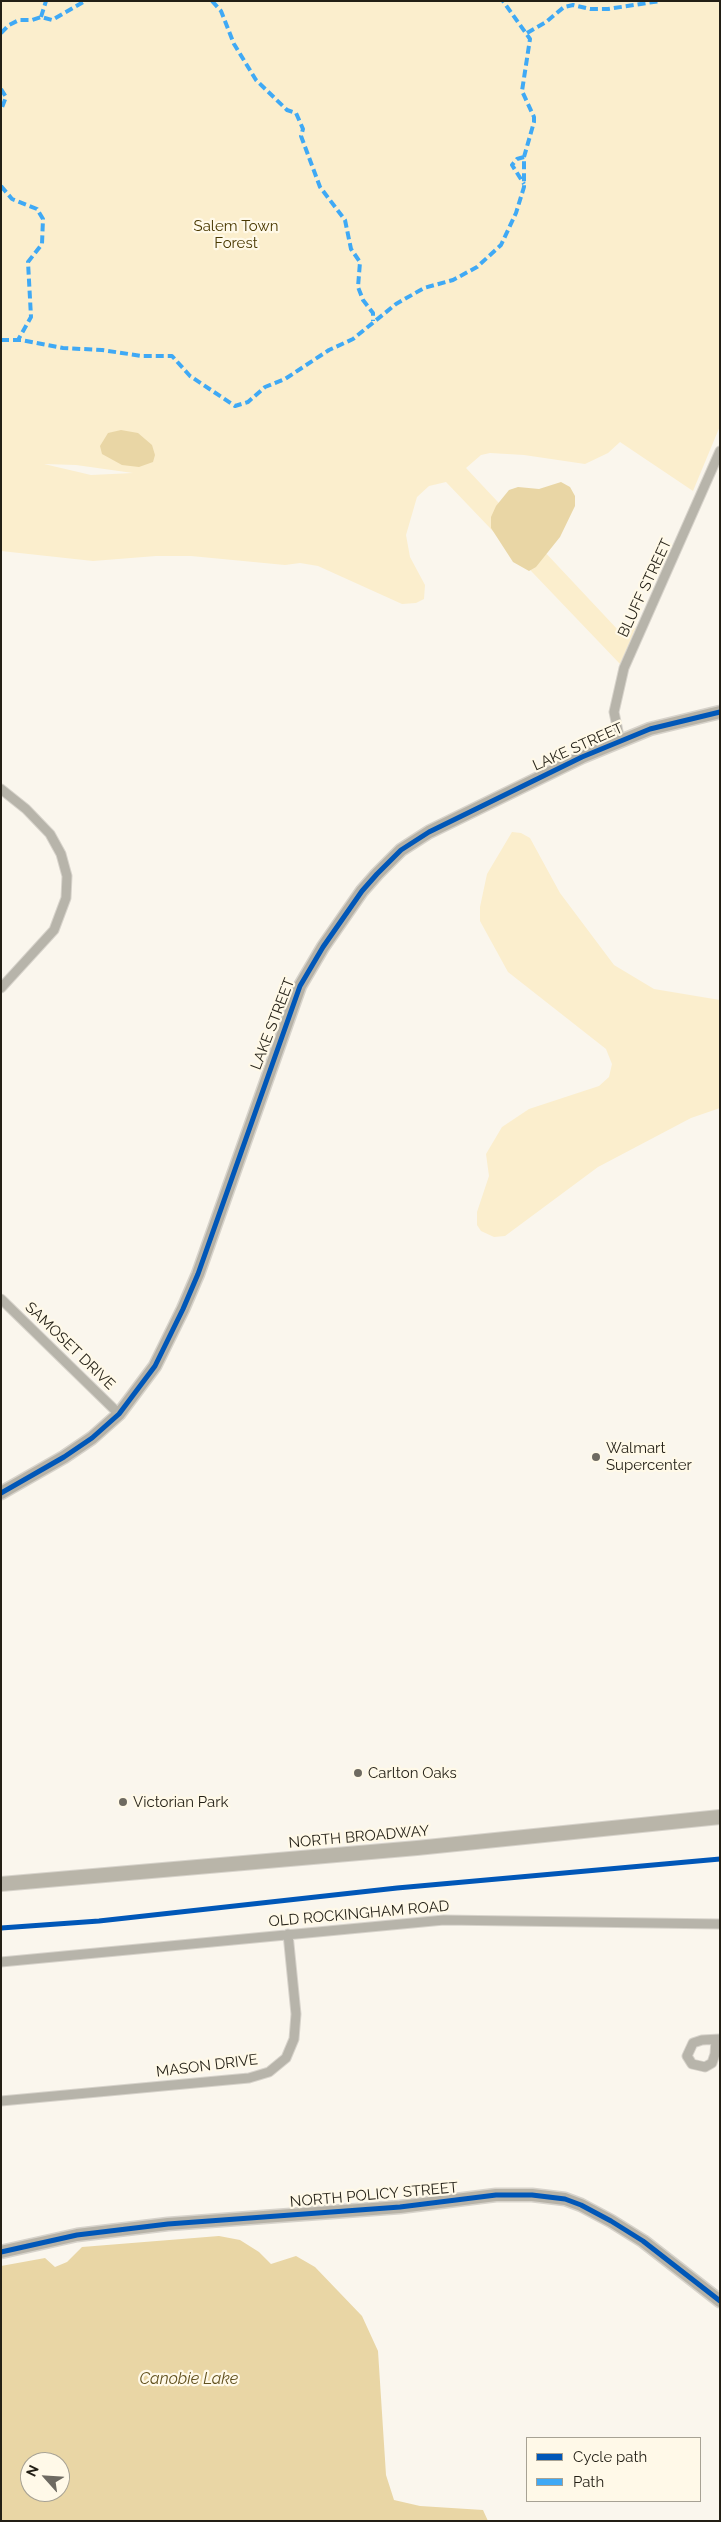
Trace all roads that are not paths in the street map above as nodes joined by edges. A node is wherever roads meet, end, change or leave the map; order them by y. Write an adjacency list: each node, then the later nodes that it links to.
1 (720, 451): 3 (street, BLUFF STREET)
2 (720, 712): 3 (street, LAKE STREET)
3 (620, 741): 7 (street, LAKE STREET)
4 (1, 789): 5 (street)
5 (1, 988)
6 (1, 1299): 7 (street, SAMOSET DRIVE)
7 (119, 1414): 8 (street, LAKE STREET)
8 (1, 1493)
9 (720, 1817): 10 (main road, NORTH BROADWAY)
10 (1, 1884)
11 (720, 1924): 12 (street, OLD ROCKINGHAM ROAD)
12 (288, 1934): 13 (street, OLD ROCKINGHAM ROAD); 14 (street, MASON DRIVE)
13 (1, 1962)
14 (1, 2101)
15 (1, 2252): 16 (street, NORTH POLICY STREET)
16 (720, 2302)

